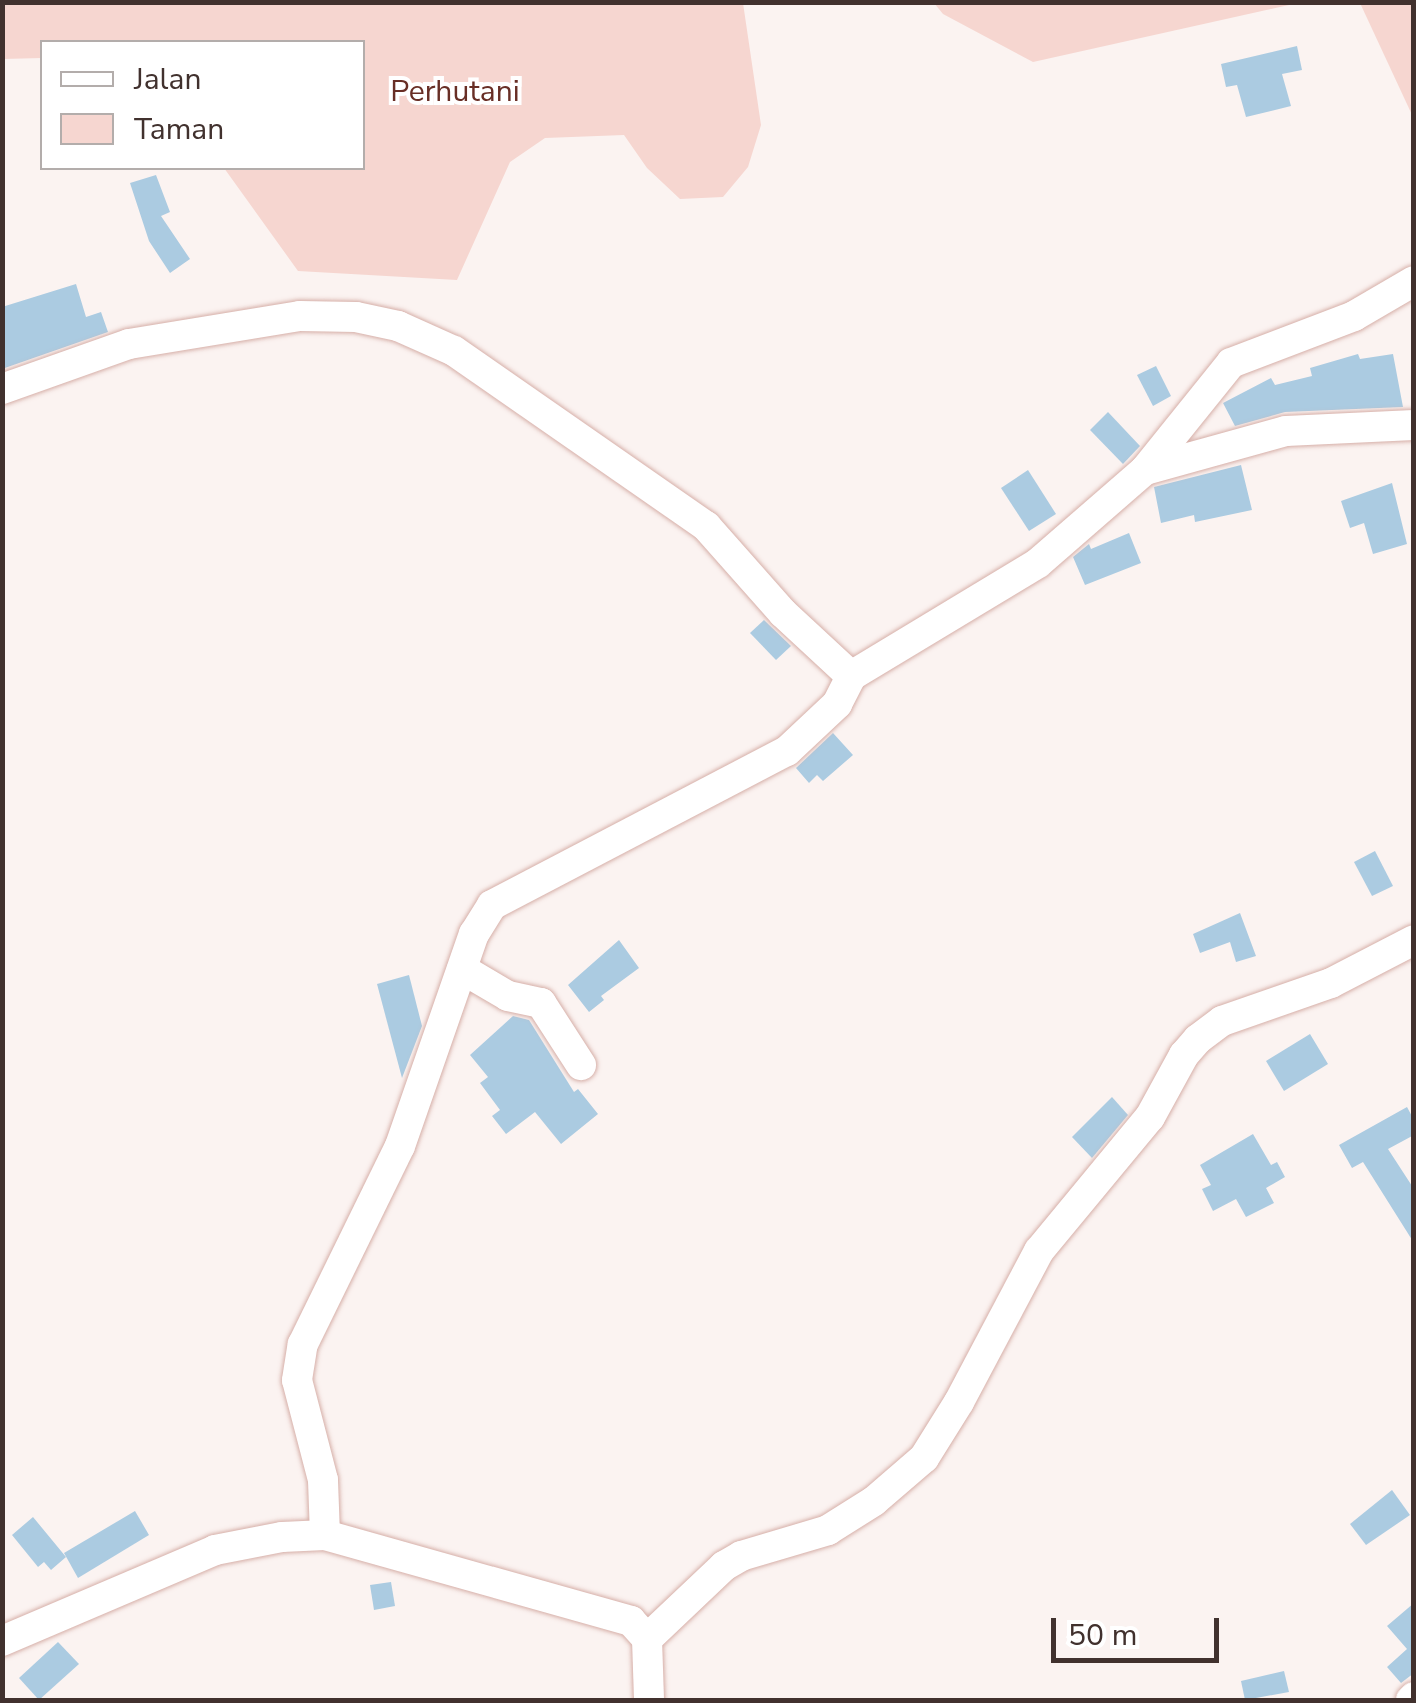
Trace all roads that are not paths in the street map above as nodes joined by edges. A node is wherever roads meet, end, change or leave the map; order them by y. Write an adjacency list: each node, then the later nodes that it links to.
1 (1414, 282): 4 (street)
2 (2, 389): 5 (street)
3 (1414, 425): 4 (street)
4 (1145, 470): 5 (street)
5 (851, 676): 7 (street)
6 (1414, 940): 10 (street)
7 (462, 969): 8 (street); 9 (street)
8 (581, 1065)
9 (325, 1534): 10 (street); 11 (street)
10 (648, 1638): 12 (street)
11 (2, 1641)
12 (649, 1700)

